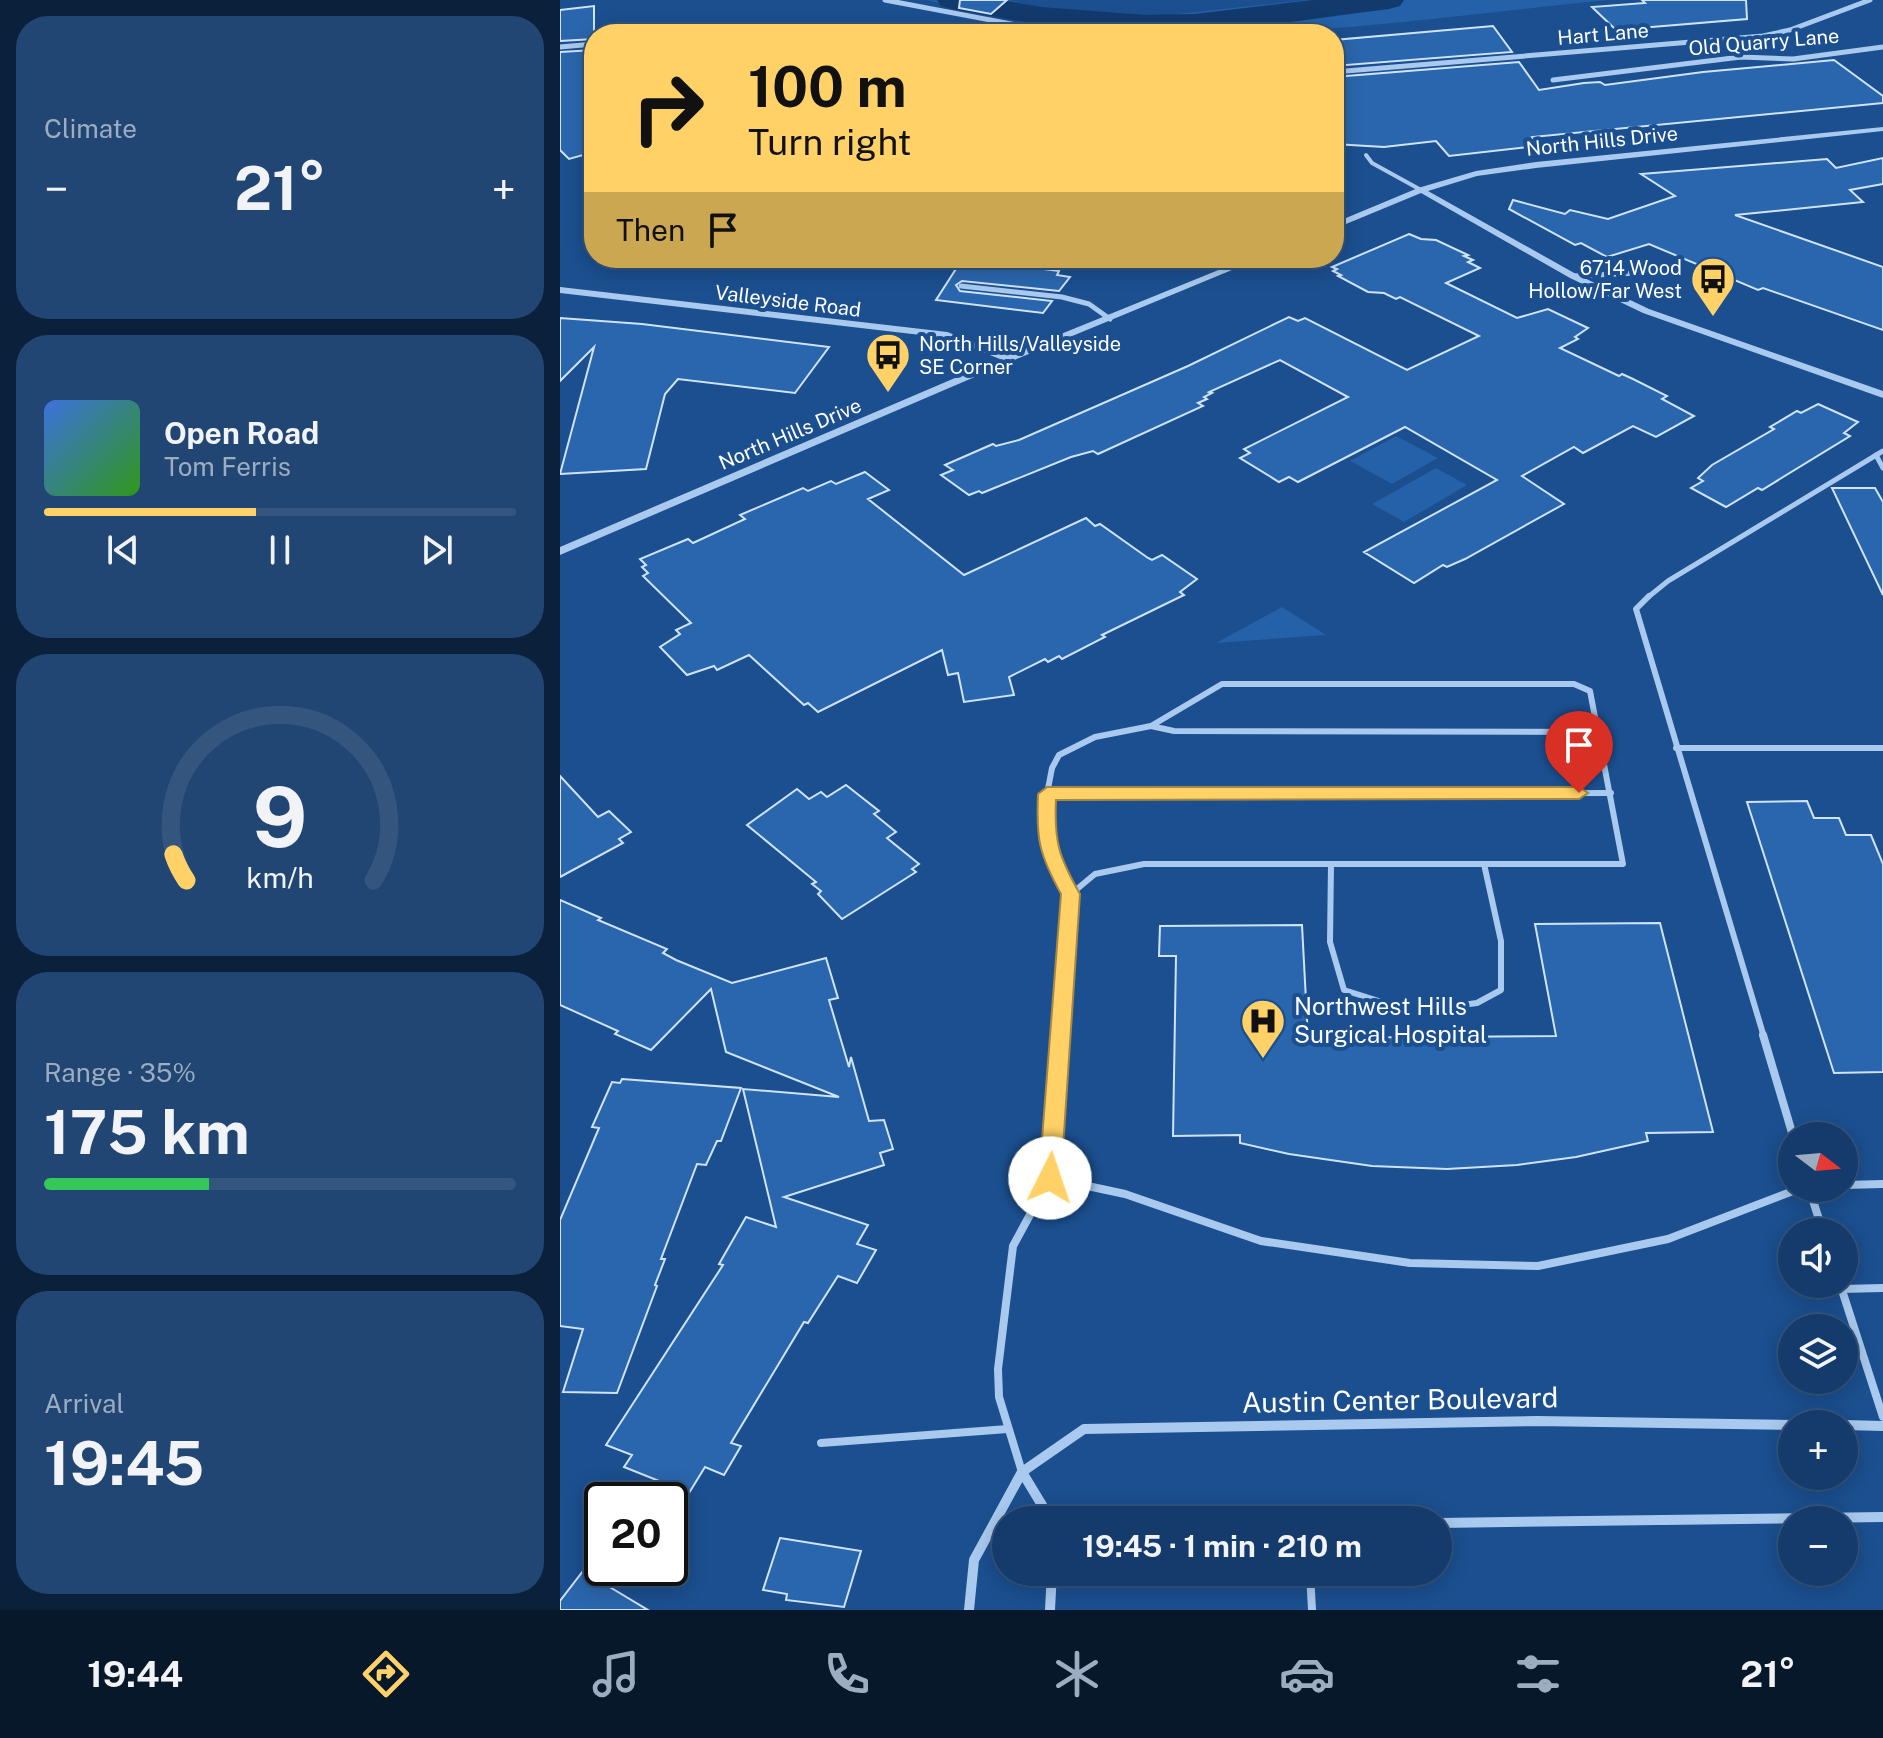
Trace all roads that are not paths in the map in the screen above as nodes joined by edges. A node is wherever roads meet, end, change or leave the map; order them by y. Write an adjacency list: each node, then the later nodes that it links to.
1 (885, 0): 3 (street)
2 (1870, 0): 7 (street, Hart Lane)
3 (1011, 24)
4 (584, 45): 5 (street)
5 (560, 47)
6 (1883, 47): 8 (street, Old Quarry Lane)
7 (1344, 71)
8 (1553, 80)
9 (1883, 129): 11 (street, North Hills Drive)
10 (1366, 155): 11 (lane)
11 (1421, 190): 12 (street, North Hills Drive); 15 (street)
12 (1344, 222)
13 (1232, 268): 18 (street, North Hills Drive)
14 (1660, 272): 15 (lane)
15 (1573, 276): 20 (street)
16 (961, 286): 18 (lane)
17 (560, 290): 19 (street, Valleyside Road)
18 (1110, 319): 19 (street, North Hills Drive)
19 (1008, 359): 24 (street, North Hills Drive)
20 (1883, 395)
21 (1883, 451): 22 (lane)
22 (1876, 455): 23 (lane); 27 (lane)
23 (1883, 468)
24 (560, 551)
25 (1151, 726): 26 (lane); 26 (lane); 30 (lane)
26 (1599, 732): 29 (lane)
27 (1676, 748): 28 (lane); 36 (lane)
28 (1883, 748)
29 (1611, 793): 30 (lane); 32 (lane)
30 (1047, 794): 33 (lane)
31 (1331, 864): 32 (lane); 33 (lane); 35 (lane)
32 (1484, 864): 34 (lane)
33 (1071, 894): 37 (lane)
34 (1440, 1008)
35 (1404, 1009)
36 (1789, 1122)
37 (1050, 1178): 40 (lane); 48 (lane)
38 (1883, 1184): 39 (lane)
39 (1858, 1185)
40 (1778, 1197)
41 (1858, 1287): 42 (lane)
42 (1883, 1288)
43 (1845, 1298): 44 (lane)
44 (1883, 1417)
45 (1778, 1425): 50 (street, Austin Center Boulevard)
46 (1858, 1425): 47 (street)
47 (1883, 1426)
48 (1008, 1429): 49 (lane); 50 (lane)
49 (821, 1443)
50 (1022, 1472): 51 (street); 56 (street)
51 (1043, 1506)
52 (1883, 1517): 53 (street)
53 (1452, 1523)
54 (1051, 1586): 57 (street)
55 (1311, 1586): 58 (lane)
56 (969, 1610)
57 (1050, 1610)
58 (1312, 1610)

